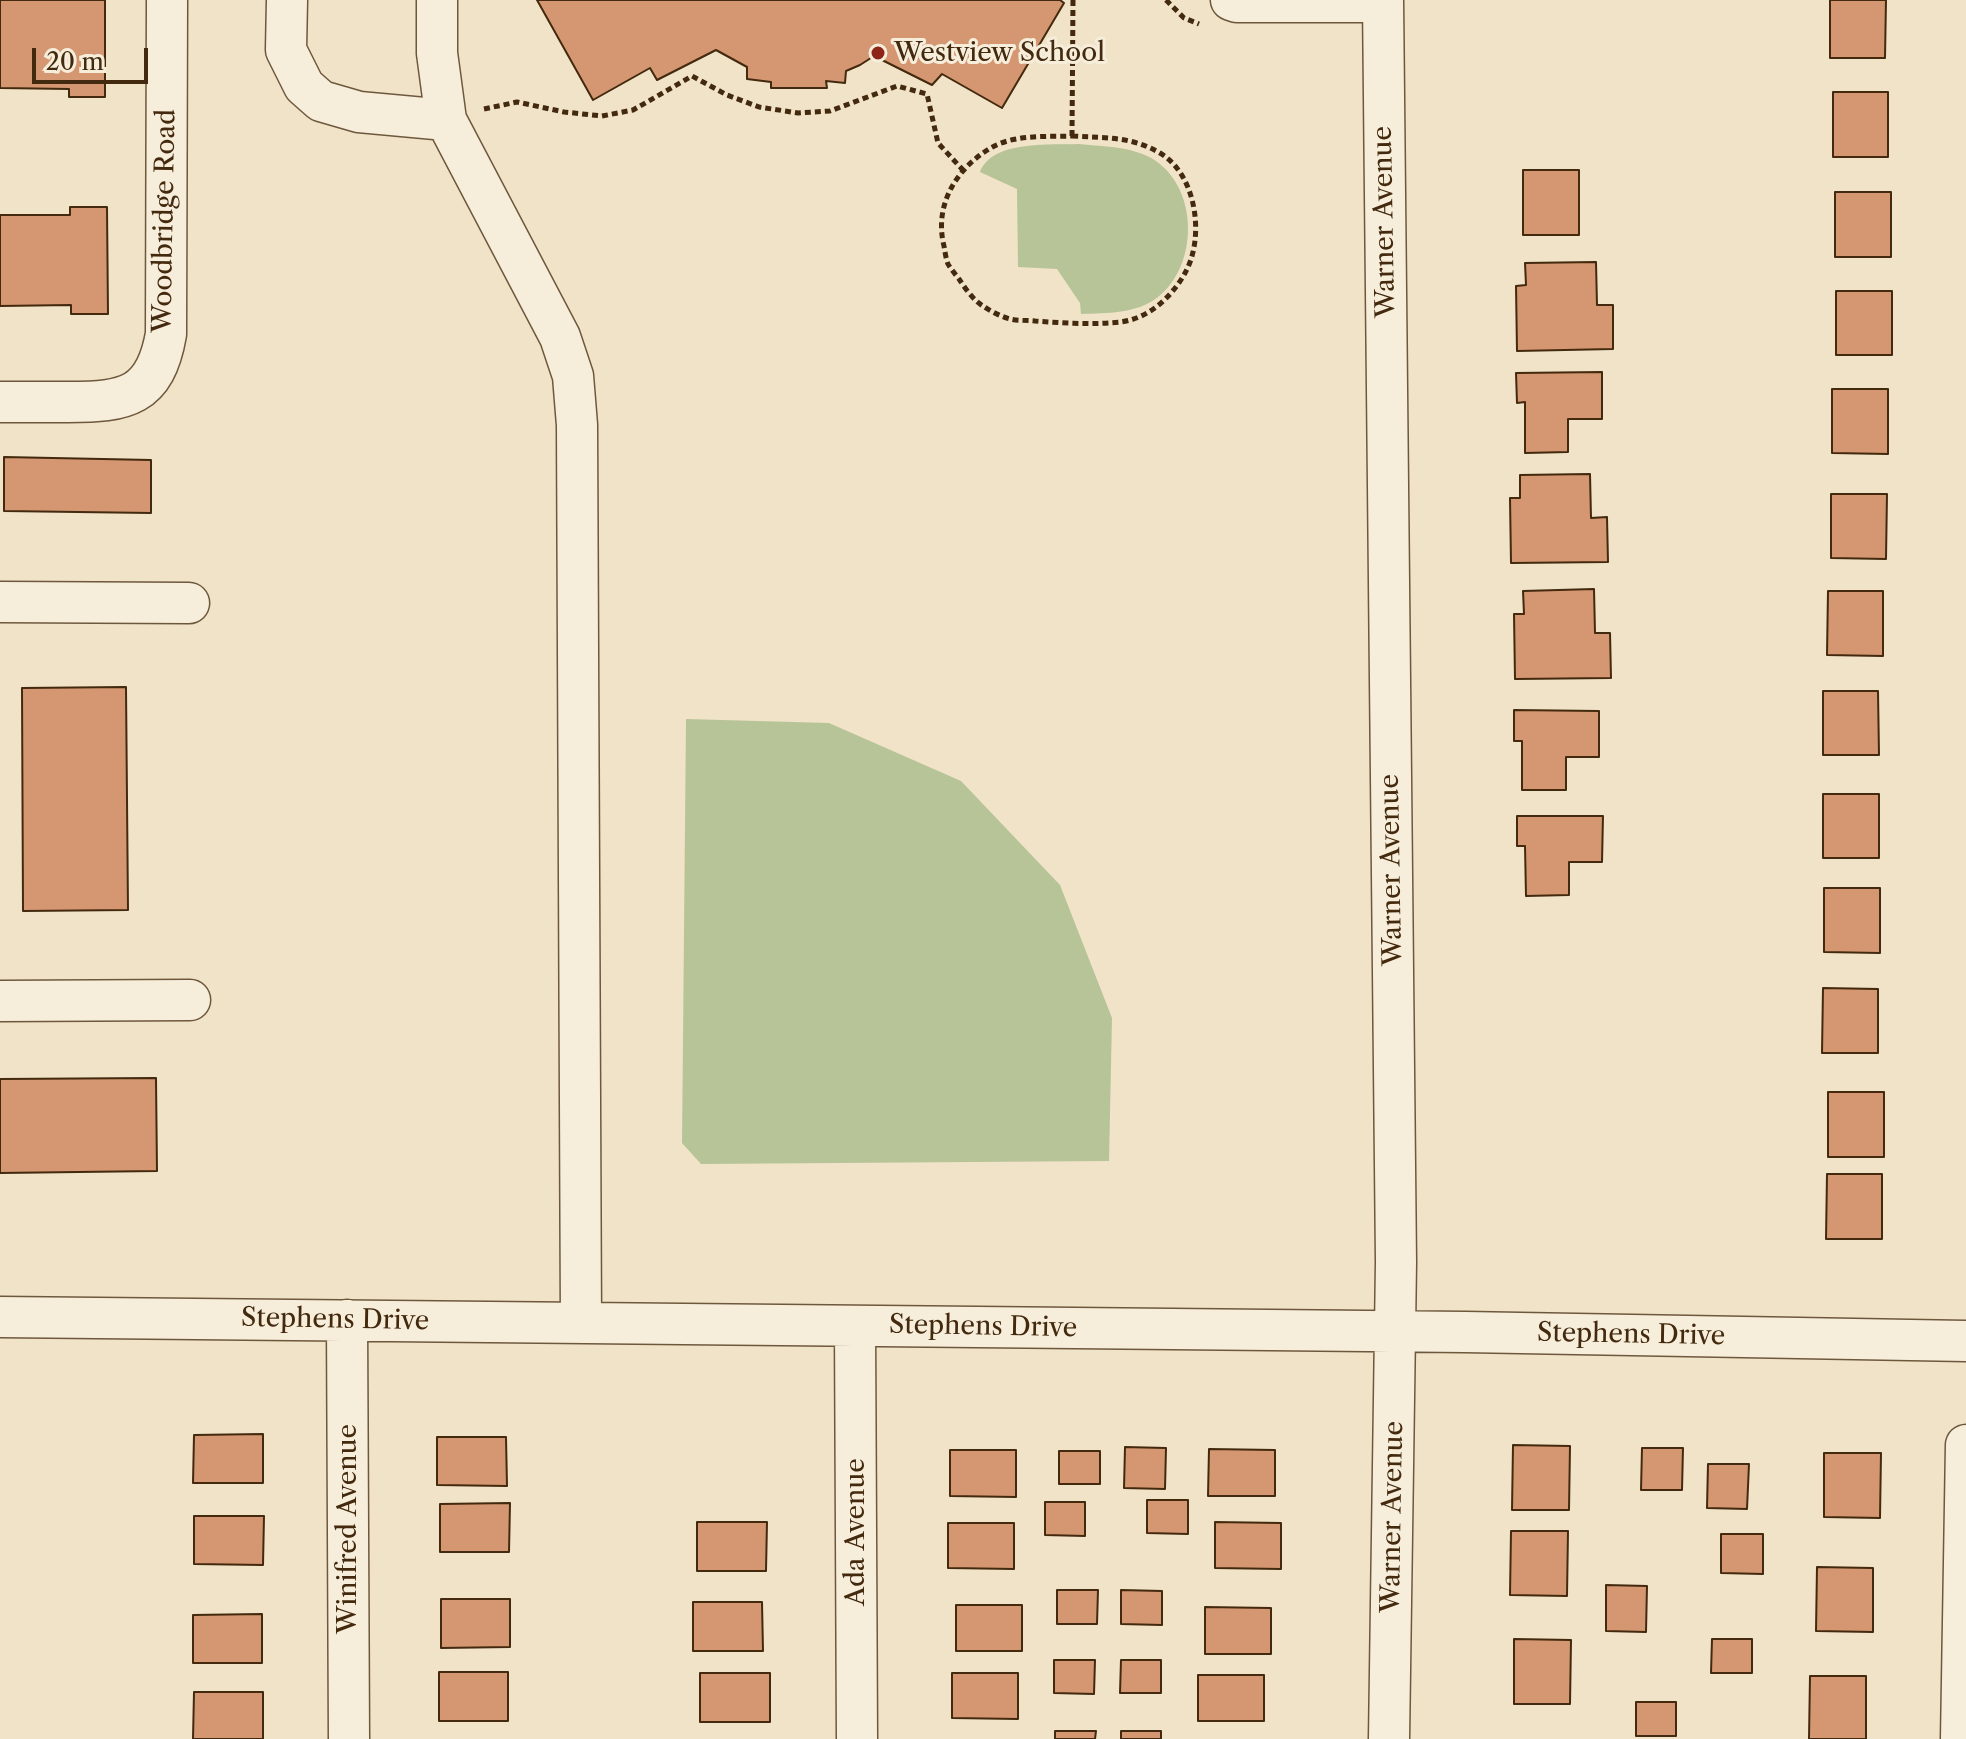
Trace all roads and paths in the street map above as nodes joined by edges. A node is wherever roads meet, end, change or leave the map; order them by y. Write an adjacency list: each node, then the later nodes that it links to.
1 (167, 0): 10 (street, Woodbridge Road)
2 (287, 0): 7 (street)
3 (437, 0): 7 (street)
4 (1073, 0): 8 (path)
5 (1231, 0): 6 (street)
6 (1383, 1): 19 (street, Warner Avenue)
7 (460, 116): 9 (path); 17 (street)
8 (1072, 136): 9 (path); 9 (path)
9 (962, 169)
10 (0, 402)
11 (0, 602): 12 (street)
12 (189, 603)
13 (190, 1000): 14 (street)
14 (0, 1001)
15 (0, 1317): 16 (street, Stephens Drive)
16 (347, 1320): 17 (street, Stephens Drive); 22 (street, Winifred Avenue)
17 (581, 1323): 18 (street, Stephens Drive)
18 (855, 1326): 19 (street, Stephens Drive); 23 (street, Ada Avenue)
19 (1396, 1331): 20 (street, Stephens Drive); 24 (street, Warner Avenue)
20 (1966, 1341)
21 (1966, 1445): 25 (street)
22 (349, 1739)
23 (857, 1739)
24 (1389, 1739)
25 (1961, 1739)

